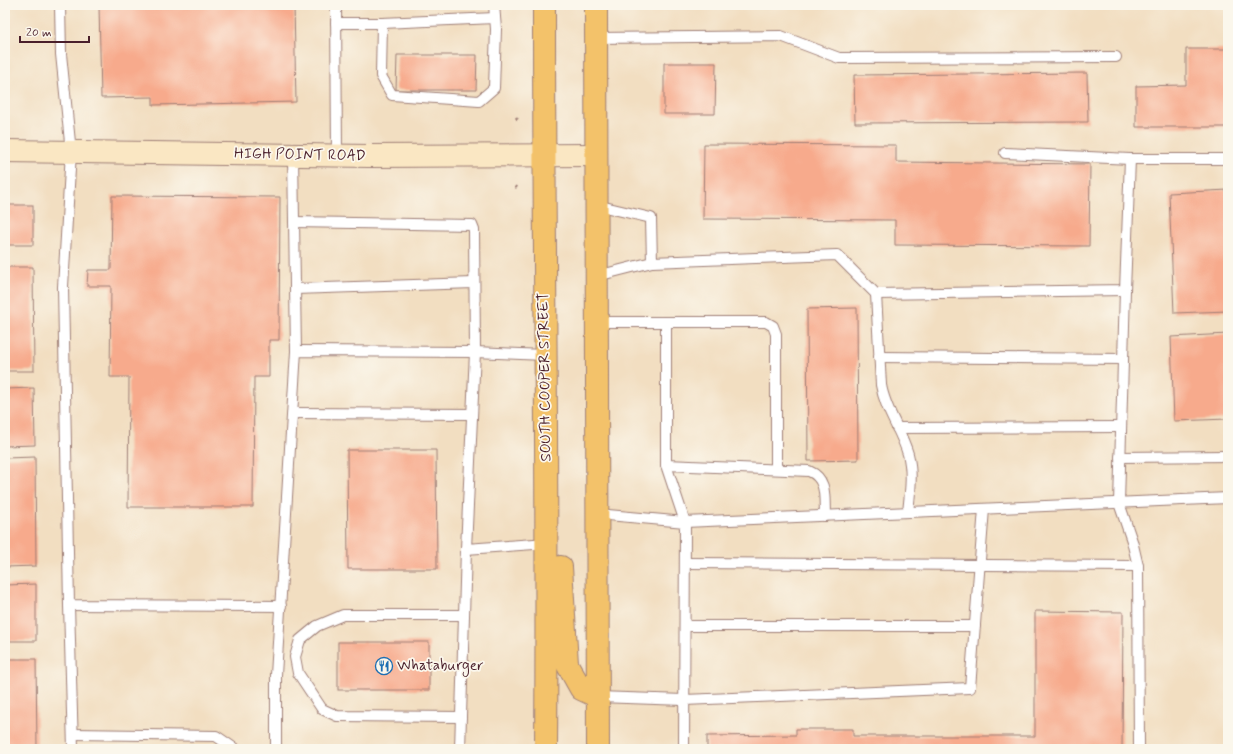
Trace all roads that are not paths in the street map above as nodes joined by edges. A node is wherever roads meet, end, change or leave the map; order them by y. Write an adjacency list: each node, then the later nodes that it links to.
1 (60, 5): 12 (lane)
2 (336, 5): 7 (lane)
3 (494, 5): 6 (lane)
4 (544, 5): 14 (main road, SOUTH COOPER STREET)
5 (596, 5): 9 (main road)
6 (495, 18): 8 (lane); 8 (lane)
7 (336, 23): 8 (lane); 17 (lane)
8 (382, 23)
9 (595, 38): 10 (lane); 16 (main road)
10 (1116, 57)
11 (5, 151): 12 (street, HIGH POINT ROAD)
12 (71, 152): 15 (street, HIGH POINT ROAD); 55 (lane)
13 (1005, 153): 18 (lane)
14 (544, 154): 16 (street, HIGH POINT ROAD); 17 (street, HIGH POINT ROAD); 32 (main road, SOUTH COOPER STREET)
15 (293, 155): 17 (street, HIGH POINT ROAD); 21 (lane)
16 (595, 155): 20 (main road)
17 (337, 156)
18 (1130, 159): 19 (lane); 26 (lane)
19 (1228, 159)
20 (596, 204): 22 (lane); 23 (main road)
21 (294, 222): 24 (lane); 25 (lane)
22 (652, 262): 23 (lane); 27 (lane)
23 (597, 276): 28 (main road)
24 (474, 284): 25 (lane); 31 (lane)
25 (295, 289): 30 (lane)
26 (1125, 290): 27 (lane); 34 (lane)
27 (876, 294): 33 (lane)
28 (596, 322): 29 (lane); 47 (main road)
29 (666, 322): 41 (lane); 42 (lane)
30 (296, 351): 31 (lane); 35 (lane)
31 (475, 352): 32 (lane); 36 (lane)
32 (544, 355): 50 (main road, SOUTH COOPER STREET)
33 (880, 358): 34 (lane); 38 (lane)
34 (1123, 359): 37 (lane)
35 (293, 413): 36 (lane); 56 (lane)
36 (472, 414): 51 (lane)
37 (1121, 427): 38 (lane); 40 (lane)
38 (897, 428): 46 (lane)
39 (1228, 456): 40 (lane)
40 (1120, 457): 44 (lane)
41 (666, 464): 42 (lane); 49 (lane)
42 (776, 469): 48 (lane)
43 (1228, 498): 44 (lane)
44 (1119, 503): 45 (lane); 54 (lane)
45 (984, 509): 46 (lane); 53 (lane)
46 (908, 512): 48 (lane)
47 (597, 514): 49 (lane); 60 (main road)
48 (825, 516): 49 (lane)
49 (685, 522): 52 (lane)
50 (548, 543): 51 (lane); 60 (main road); 68 (main road, SOUTH COOPER STREET)
51 (466, 549): 57 (lane)
52 (685, 563): 53 (lane); 58 (lane)
53 (979, 565): 54 (lane); 59 (lane)
54 (1138, 566): 71 (lane)
55 (69, 605): 56 (lane); 63 (lane)
56 (281, 606): 66 (lane)
57 (464, 615): 62 (lane); 62 (lane)
58 (685, 626): 59 (lane); 61 (lane)
59 (975, 626): 61 (lane)
60 (598, 697): 61 (lane); 69 (main road)
61 (684, 700): 70 (lane)
62 (461, 717): 67 (lane)
63 (73, 734): 64 (lane); 65 (lane)
64 (73, 749)
65 (235, 749)
66 (276, 749)
67 (460, 749)
68 (546, 749)
69 (598, 749)
70 (684, 749)
71 (1139, 749)

